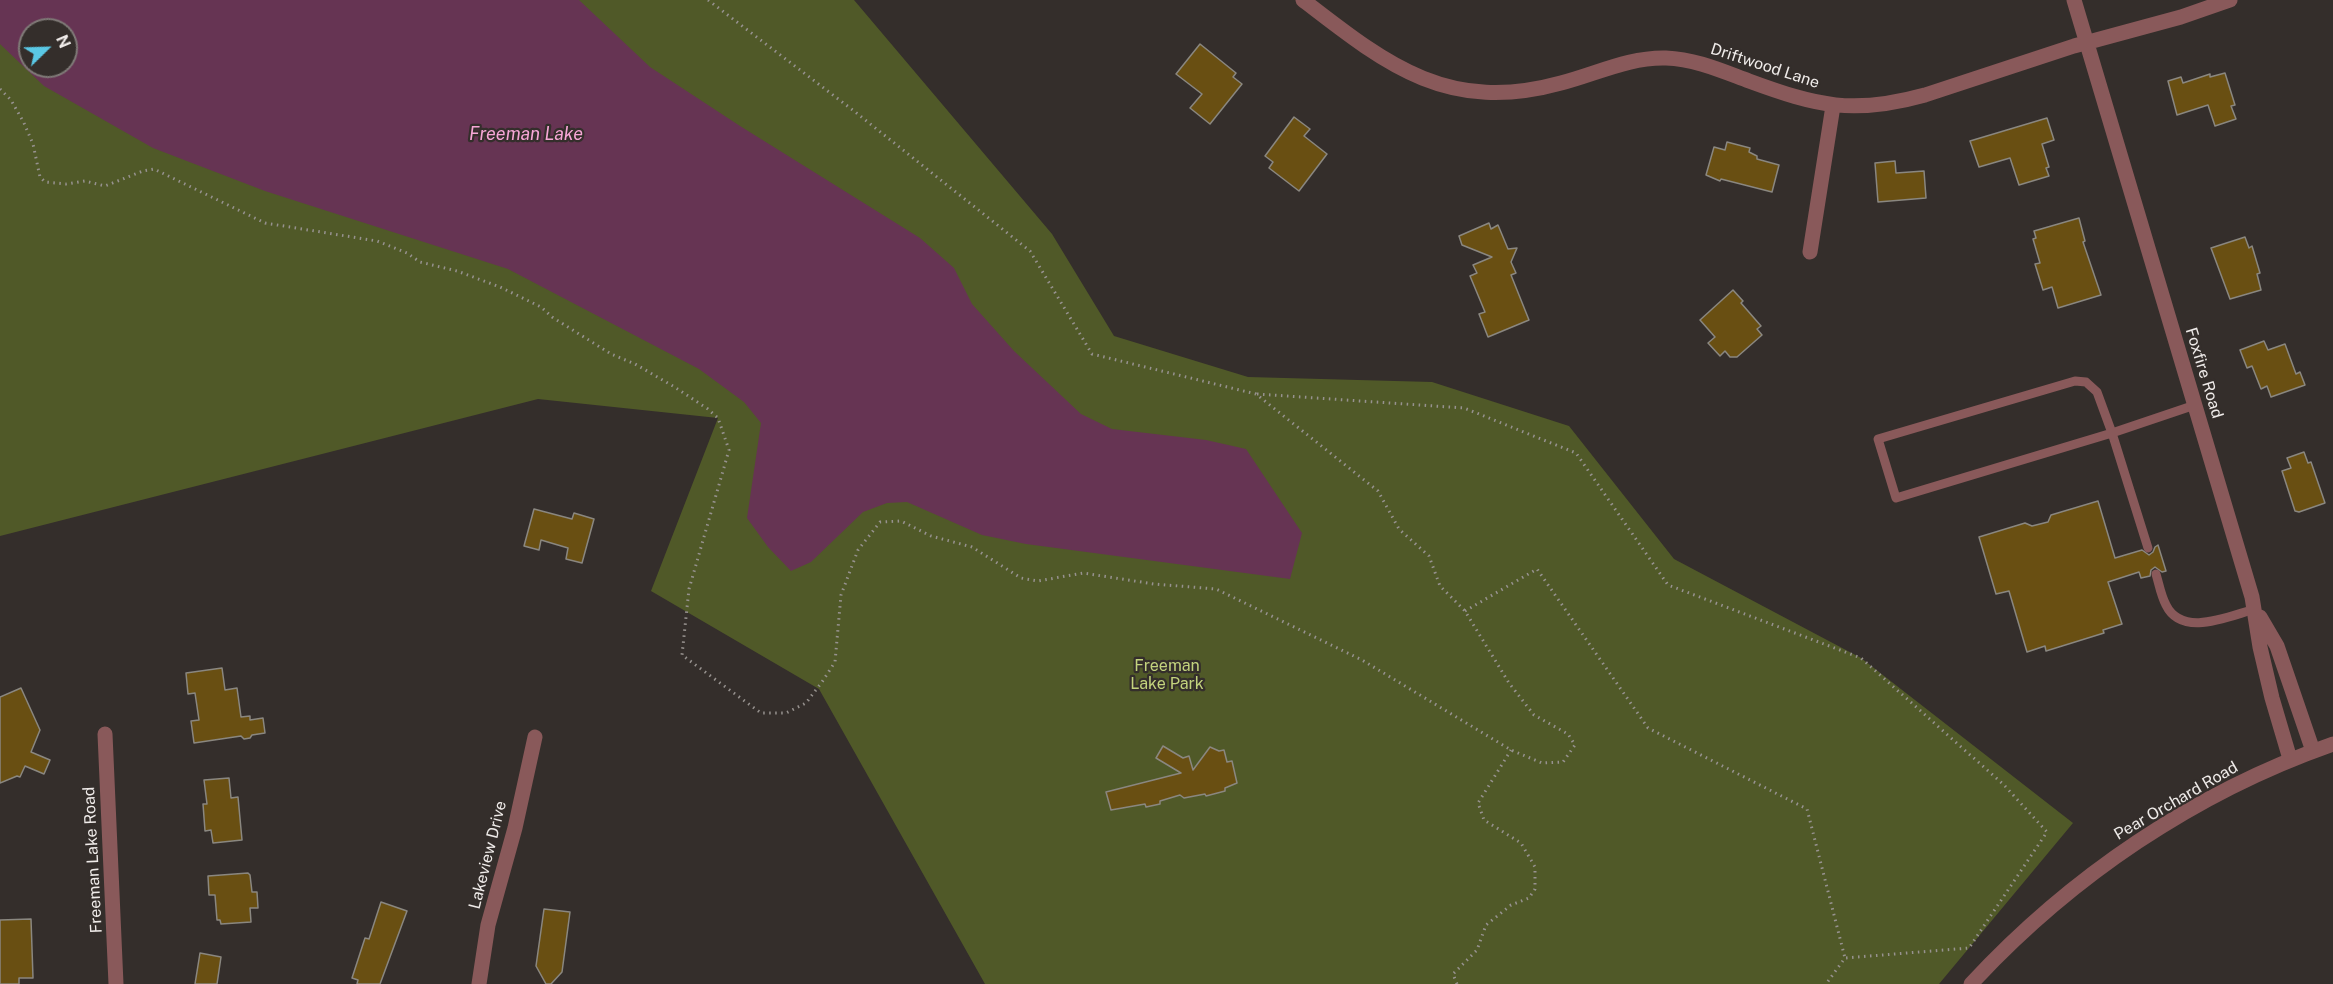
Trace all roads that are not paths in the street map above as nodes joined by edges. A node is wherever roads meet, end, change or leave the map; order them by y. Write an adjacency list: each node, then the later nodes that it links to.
1 (1302, 0): 5 (street, Driftwood Lane)
2 (2073, 0): 4 (street, Foxfire Road)
3 (2230, 0): 4 (street, Driftwood Lane)
4 (2087, 42): 5 (street, Driftwood Lane); 7 (street, Foxfire Road)
5 (1833, 106): 6 (street)
6 (1810, 252)
7 (2195, 405): 8 (lane); 11 (street, Foxfire Road)
8 (2112, 433): 8 (lane); 9 (lane)
9 (2148, 548)
10 (2156, 574): 11 (lane)
11 (2255, 609): 15 (street); 16 (street, Foxfire Road)
12 (105, 734): 17 (street, Freeman Lake Road)
13 (536, 737): 18 (street, Lakeview Drive)
14 (2333, 744): 15 (street, Pear Orchard Road)
15 (2313, 751): 16 (street, Pear Orchard Road)
16 (2290, 759): 19 (street, Pear Orchard Road)
17 (116, 984)
18 (479, 984)
19 (1971, 984)

